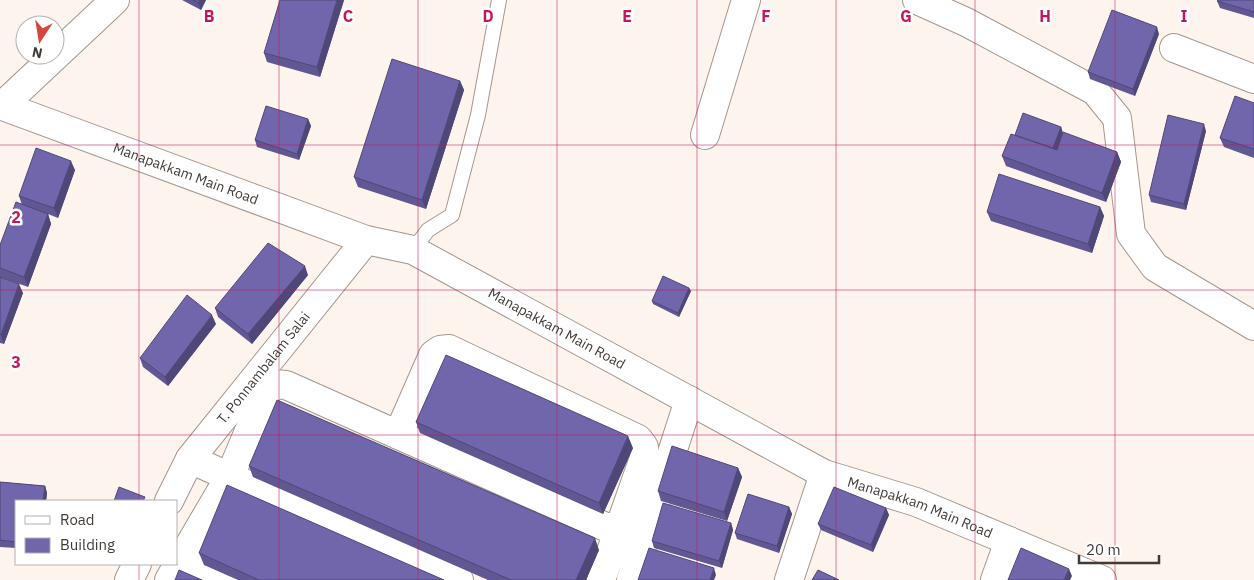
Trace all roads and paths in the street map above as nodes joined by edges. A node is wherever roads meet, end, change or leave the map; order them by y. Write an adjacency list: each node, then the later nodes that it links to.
1 (115, 0): 8 (street)
2 (499, 0): 11 (lane)
3 (746, 0): 9 (street)
4 (918, 0): 5 (street)
5 (969, 11): 12 (street)
6 (1174, 48): 7 (street)
7 (1254, 79)
8 (1, 105): 10 (street, Manapakkam Main Road)
9 (705, 135)
10 (366, 240): 11 (street, Manapakkam Main Road); 15 (street, T. Ponnambalam Salai)
11 (413, 250): 13 (street, Manapakkam Main Road)
12 (1254, 326)
13 (688, 400): 16 (street, Manapakkam Main Road); 28 (street)
14 (398, 435): 17 (street); 19 (street); 19 (street)
15 (190, 459): 17 (street); 18 (street, T. Ponnambalam Salai)
16 (824, 474): 20 (street, Manapakkam Main Road); 29 (street)
17 (230, 476): 21 (street); 26 (street)
18 (170, 500)
19 (617, 532): 27 (street)
20 (1009, 541): 30 (street); 31 (street, Manapakkam Main Road)
21 (178, 562)
22 (136, 565): 24 (street)
23 (174, 569): 25 (street)
24 (129, 580)
25 (226, 580)
26 (458, 580)
27 (601, 580)
28 (631, 580)
29 (789, 580)
30 (995, 580)
31 (1102, 580)

